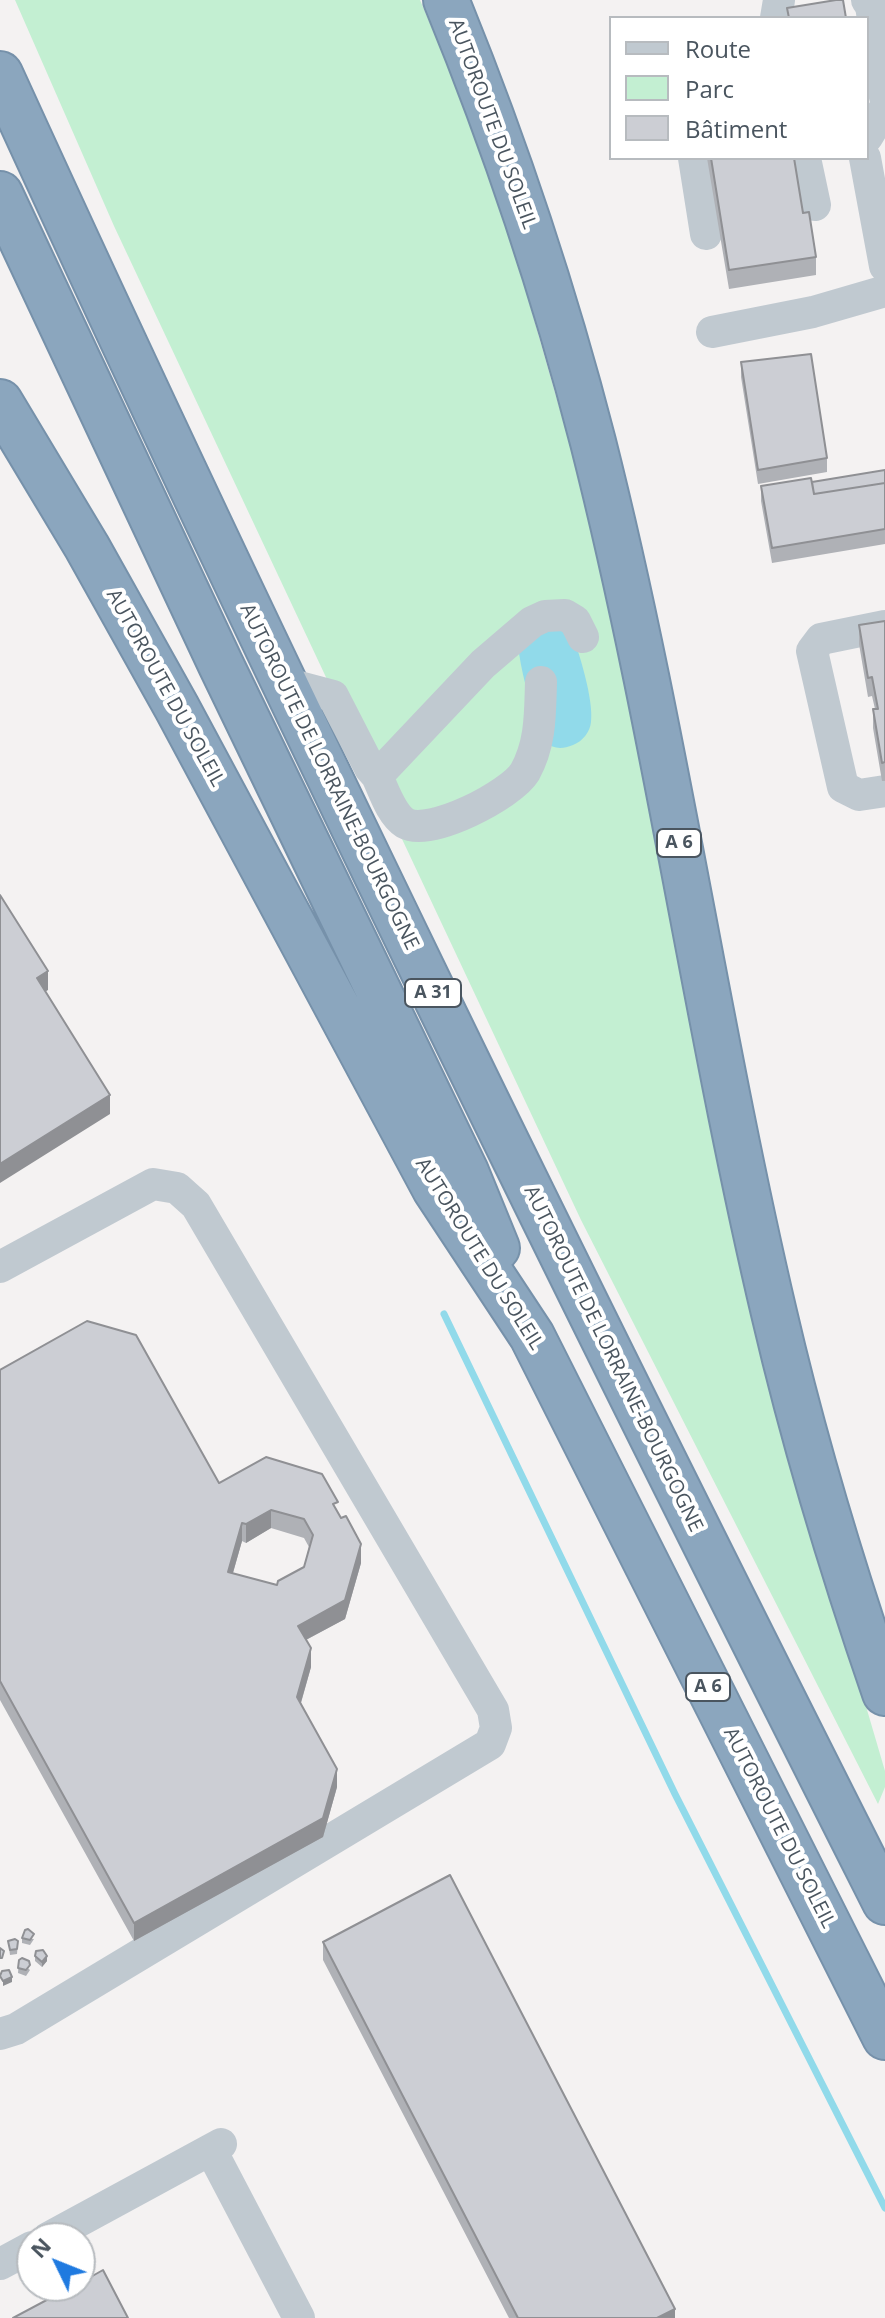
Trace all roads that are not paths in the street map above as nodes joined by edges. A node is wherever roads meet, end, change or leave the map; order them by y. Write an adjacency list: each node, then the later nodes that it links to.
1 (446, 0): 25 (highway, AUTOROUTE DU SOLEIL / A 6)
2 (867, 0): 4 (lane)
3 (0, 74): 20 (highway, AUTOROUTE DE LORRAINE-BOURGOGNE / A 31)
4 (885, 97)
5 (885, 108): 6 (lane)
6 (869, 134)
7 (694, 160): 12 (lane)
8 (805, 160): 11 (lane)
9 (865, 160): 13 (lane)
10 (0, 194): 24 (highway, A 31)
11 (815, 205)
12 (706, 234)
13 (885, 266)
14 (885, 291): 15 (lane)
15 (712, 332)
16 (0, 402): 24 (highway, AUTOROUTE DU SOLEIL / A 6)
17 (885, 626): 22 (lane)
18 (583, 637): 21 (lane)
19 (541, 682): 21 (lane)
20 (284, 683): 21 (lane); 26 (highway, AUTOROUTE DE LORRAINE-BOURGOGNE / A 31)
21 (377, 776)
22 (885, 791)
23 (0, 1267): 27 (lane)
24 (532, 1336): 28 (highway, AUTOROUTE DU SOLEIL / A 6)
25 (885, 1693)
26 (885, 1902)
27 (0, 2034)
28 (885, 2037)
29 (78, 2222): 30 (lane)
30 (299, 2318)

